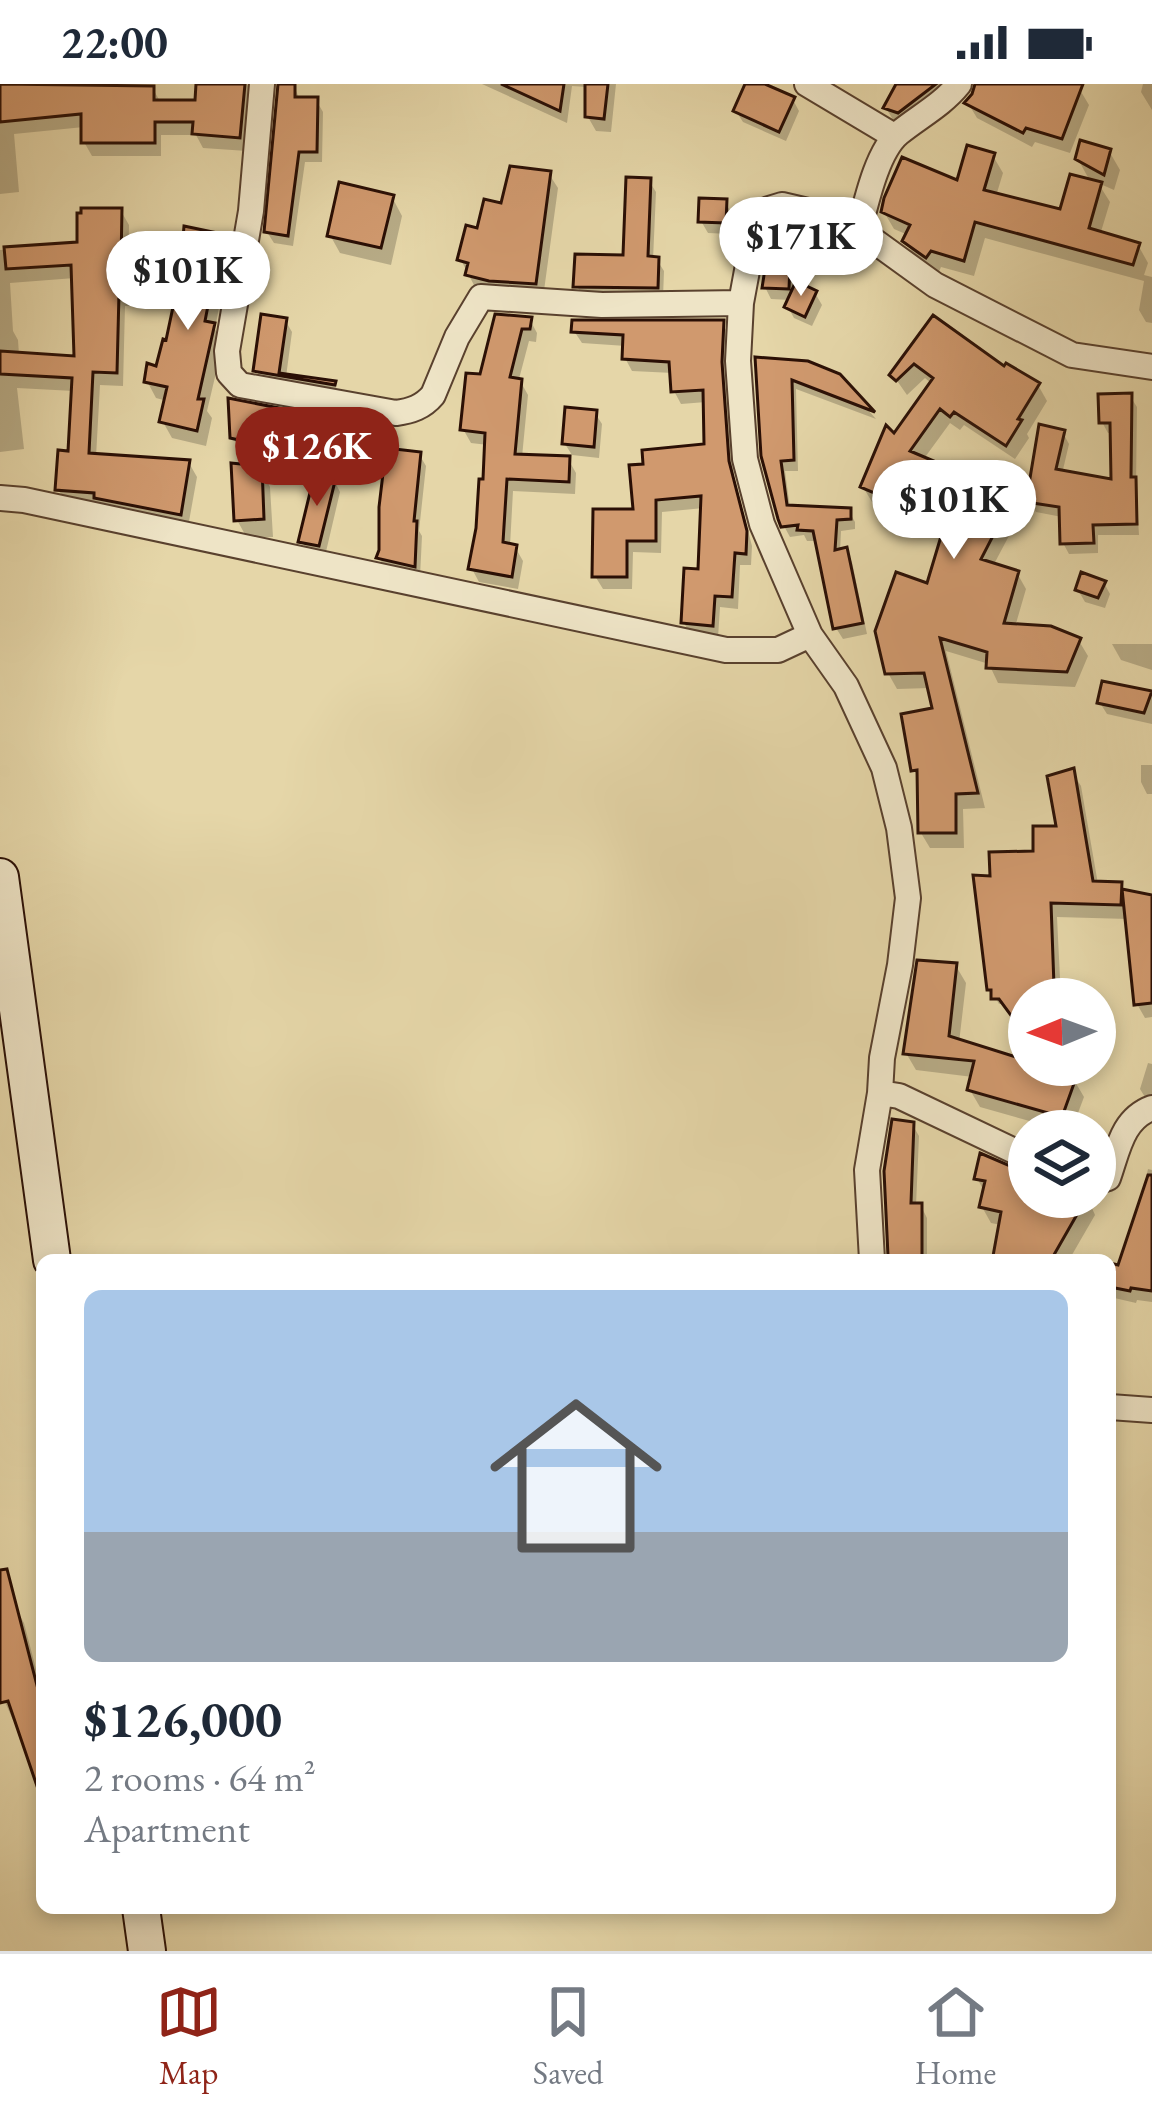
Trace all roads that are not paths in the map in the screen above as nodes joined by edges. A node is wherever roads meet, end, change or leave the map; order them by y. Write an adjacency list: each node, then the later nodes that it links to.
1 (262, 84): 6 (street)
2 (807, 84): 4 (street)
3 (959, 84): 4 (street)
4 (894, 136): 5 (street)
5 (859, 230): 6 (street); 7 (street)
6 (741, 303): 9 (street)
7 (1152, 367)
8 (0, 498): 9 (street)
9 (810, 635): 11 (street)
10 (0, 877): 15 (main road)
11 (880, 1093): 13 (street); 16 (street)
12 (1152, 1108): 14 (street)
13 (1008, 1148)
14 (1116, 1155)
15 (51, 1254)
16 (872, 1254)
17 (1116, 1407): 18 (street)
18 (1152, 1410)
19 (142, 1914): 20 (main road)
20 (147, 1951)

